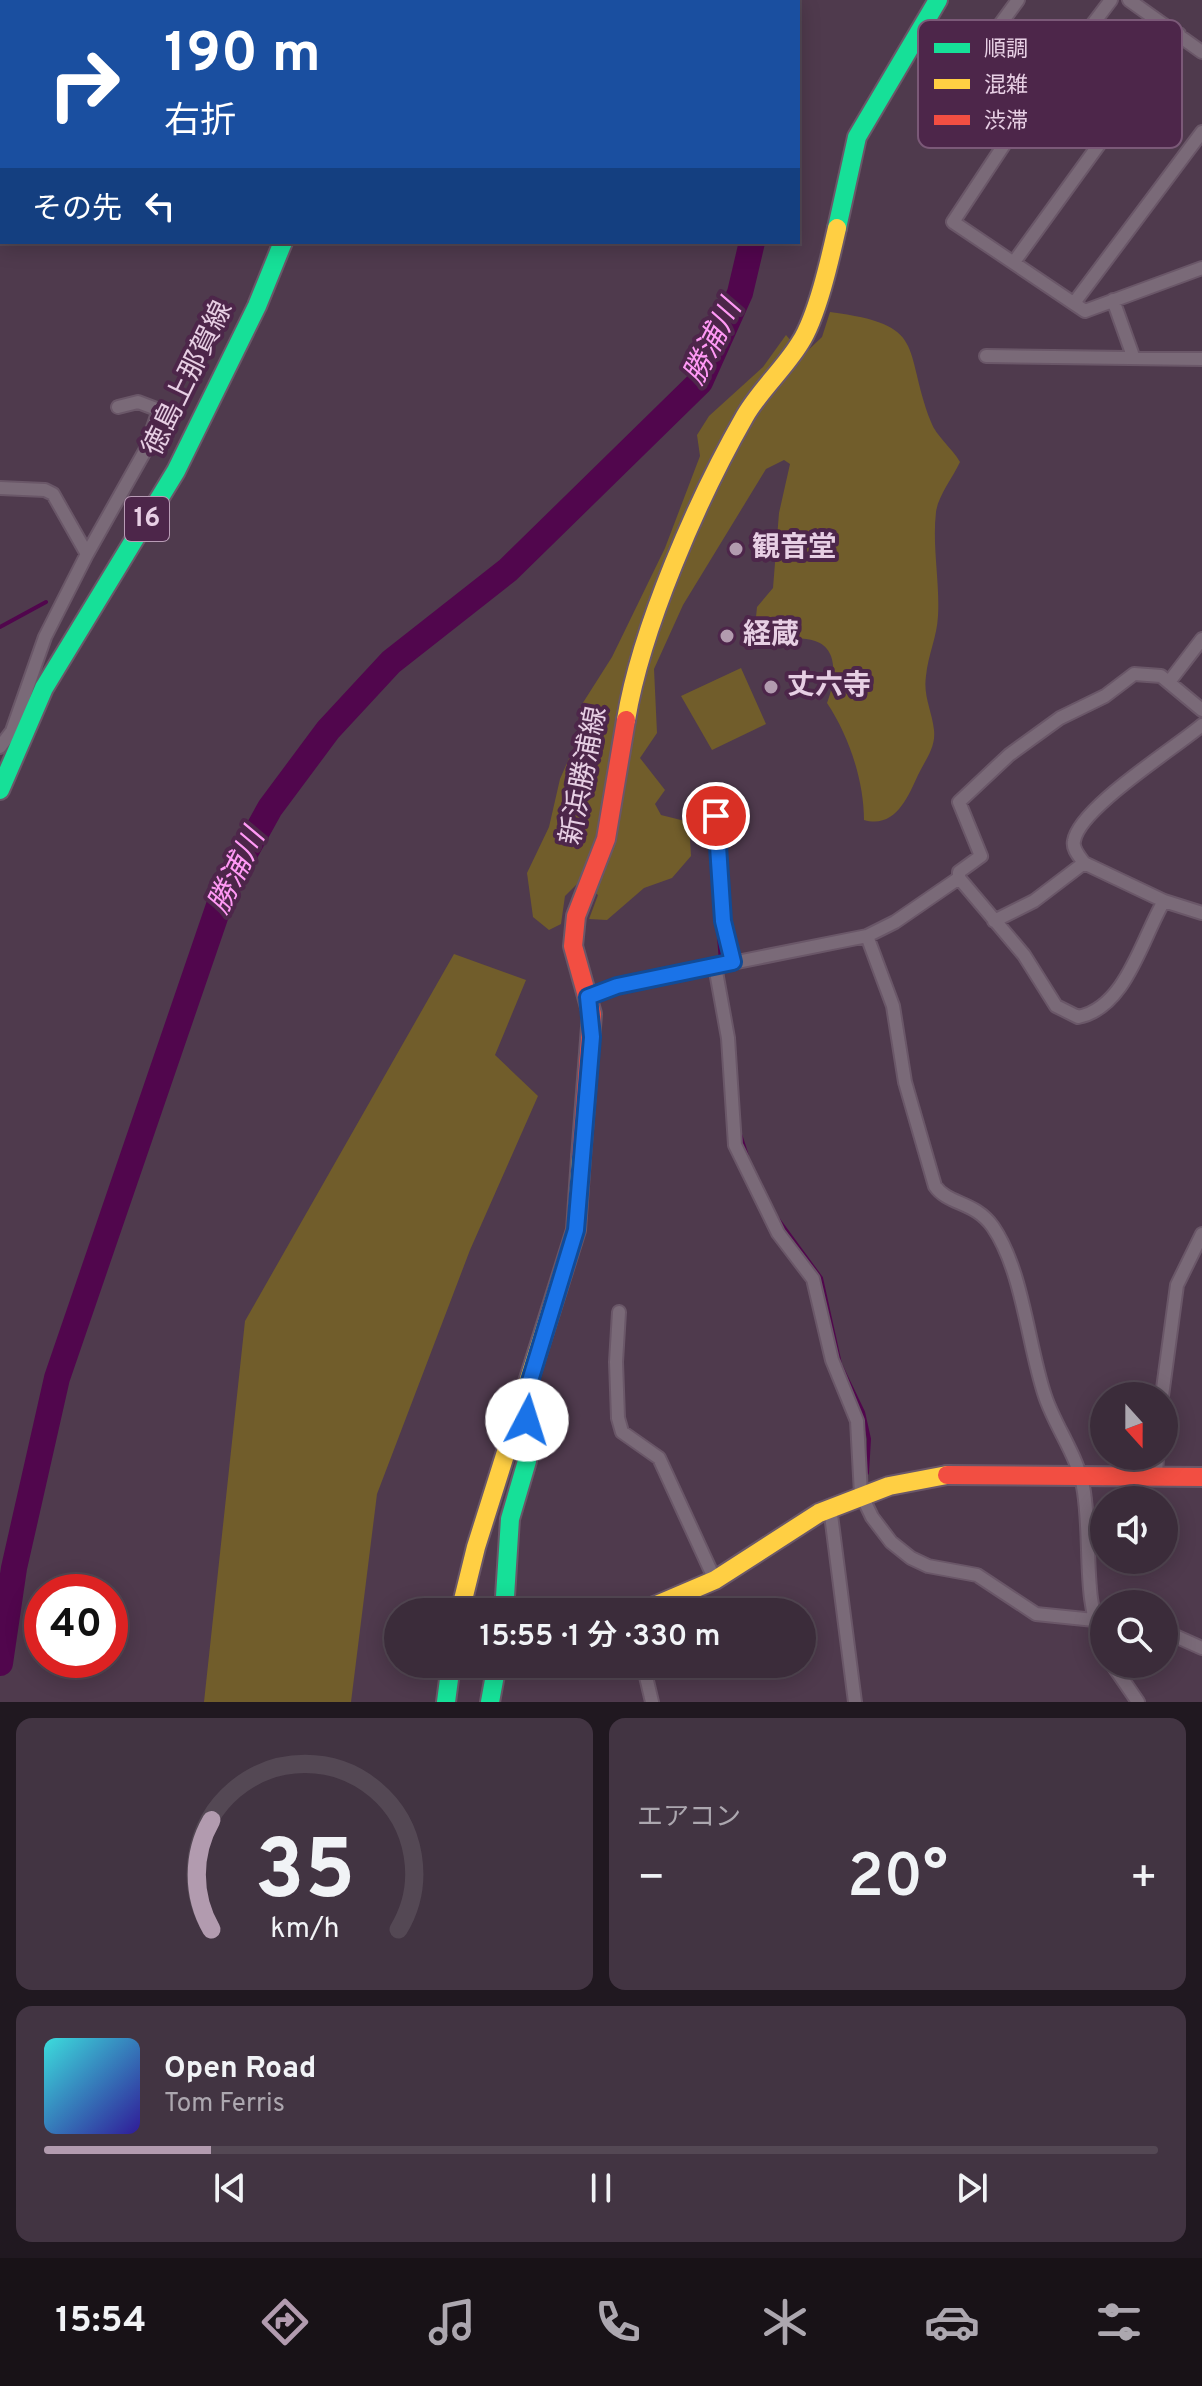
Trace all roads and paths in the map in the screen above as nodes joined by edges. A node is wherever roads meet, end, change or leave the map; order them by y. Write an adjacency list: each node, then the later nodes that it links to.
1 (938, 0): 5 (main road, 新浜勝浦線)
2 (1018, 0): 6 (street)
3 (1111, 0): 7 (street)
4 (1129, 0): 8 (street)
5 (926, 20)
6 (1003, 20)
7 (1096, 20)
8 (1158, 20)
9 (918, 34): 43 (main road, 新浜勝浦線)
10 (1182, 36): 11 (street)
11 (1202, 52)
12 (1202, 132): 20 (street)
13 (1002, 148): 17 (street)
14 (1096, 148): 17 (street)
15 (282, 244): 31 (main road, 徳島上那賀線 / 16)
16 (1202, 257): 18 (street)
17 (1014, 262): 20 (street)
18 (1196, 270): 19 (street)
19 (1113, 300): 20 (street); 22 (street)
20 (1074, 303)
21 (986, 356): 22 (street)
22 (1133, 356): 23 (street)
23 (1202, 359)
24 (118, 407): 26 (street)
25 (0, 488): 26 (street)
26 (87, 554): 31 (street)
27 (1202, 639): 28 (street)
28 (1169, 682): 29 (street); 36 (street)
29 (1202, 710)
30 (1202, 725): 35 (street)
31 (18, 732): 32 (street); 33 (main road, 徳島上那賀線 / 16)
32 (0, 747)
33 (0, 790)
34 (727, 798): 41 (street)
35 (1084, 863): 37 (street); 39 (street)
36 (959, 878): 39 (street); 40 (street)
37 (1164, 901): 38 (street); 39 (street)
38 (1202, 913)
39 (994, 921)
40 (867, 936): 41 (street); 49 (street)
41 (733, 962): 42 (street)
42 (715, 966): 43 (street); 52 (street)
43 (588, 997): 47 (main road, 新浜勝浦線)
44 (1202, 1234): 46 (street)
45 (619, 1312): 54 (street)
46 (1164, 1382)
47 (526, 1394): 56 (main road, 新浜勝浦線); 57 (main road)
48 (1156, 1470): 50 (street)
49 (1080, 1476): 50 (main road); 52 (main road); 55 (street)
50 (1156, 1476): 51 (main road)
51 (1202, 1477)
52 (861, 1494): 53 (main road); 59 (street)
53 (830, 1507): 54 (main road); 69 (street)
54 (715, 1580): 58 (main road)
55 (1095, 1590)
56 (463, 1598)
57 (505, 1598)
58 (674, 1598)
59 (1090, 1619)
60 (1178, 1637): 61 (street)
61 (1202, 1648)
62 (449, 1678): 66 (main road)
63 (494, 1678): 67 (main road)
64 (646, 1678): 68 (street)
65 (1122, 1678): 70 (street)
66 (446, 1702)
67 (490, 1702)
68 (652, 1702)
69 (855, 1702)
70 (1138, 1702)

